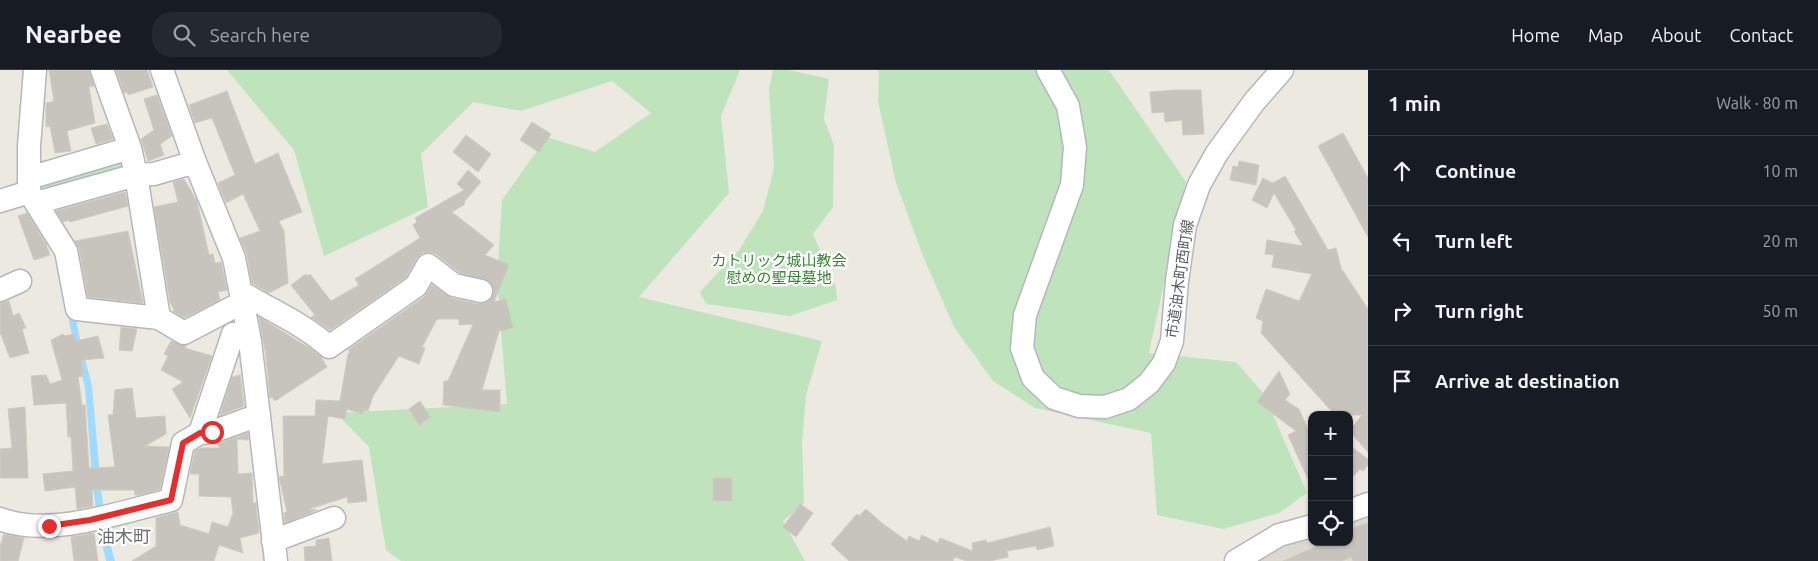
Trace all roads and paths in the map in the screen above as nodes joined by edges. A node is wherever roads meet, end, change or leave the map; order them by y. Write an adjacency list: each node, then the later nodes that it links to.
1 (35, 70): 9 (street)
2 (102, 70): 6 (street)
3 (162, 70): 7 (street)
4 (1048, 70): 5 (street, 市道油木町西町線)
5 (1282, 70)
6 (130, 148): 8 (street); 9 (street)
7 (195, 162): 8 (street); 12 (street)
8 (136, 175): 9 (street); 13 (street)
9 (31, 191): 10 (street); 13 (street)
10 (0, 201)
11 (481, 291): 12 (street)
12 (242, 297): 13 (street); 14 (street)
13 (159, 318)
14 (250, 341): 15 (street); 16 (street)
15 (259, 415): 16 (street); 22 (street)
16 (200, 433): 20 (street)
17 (1368, 504): 18 (street)
18 (1353, 510)
19 (334, 518): 22 (street)
20 (0, 519)
21 (1308, 527): 23 (street)
22 (275, 551)
23 (1236, 561)

